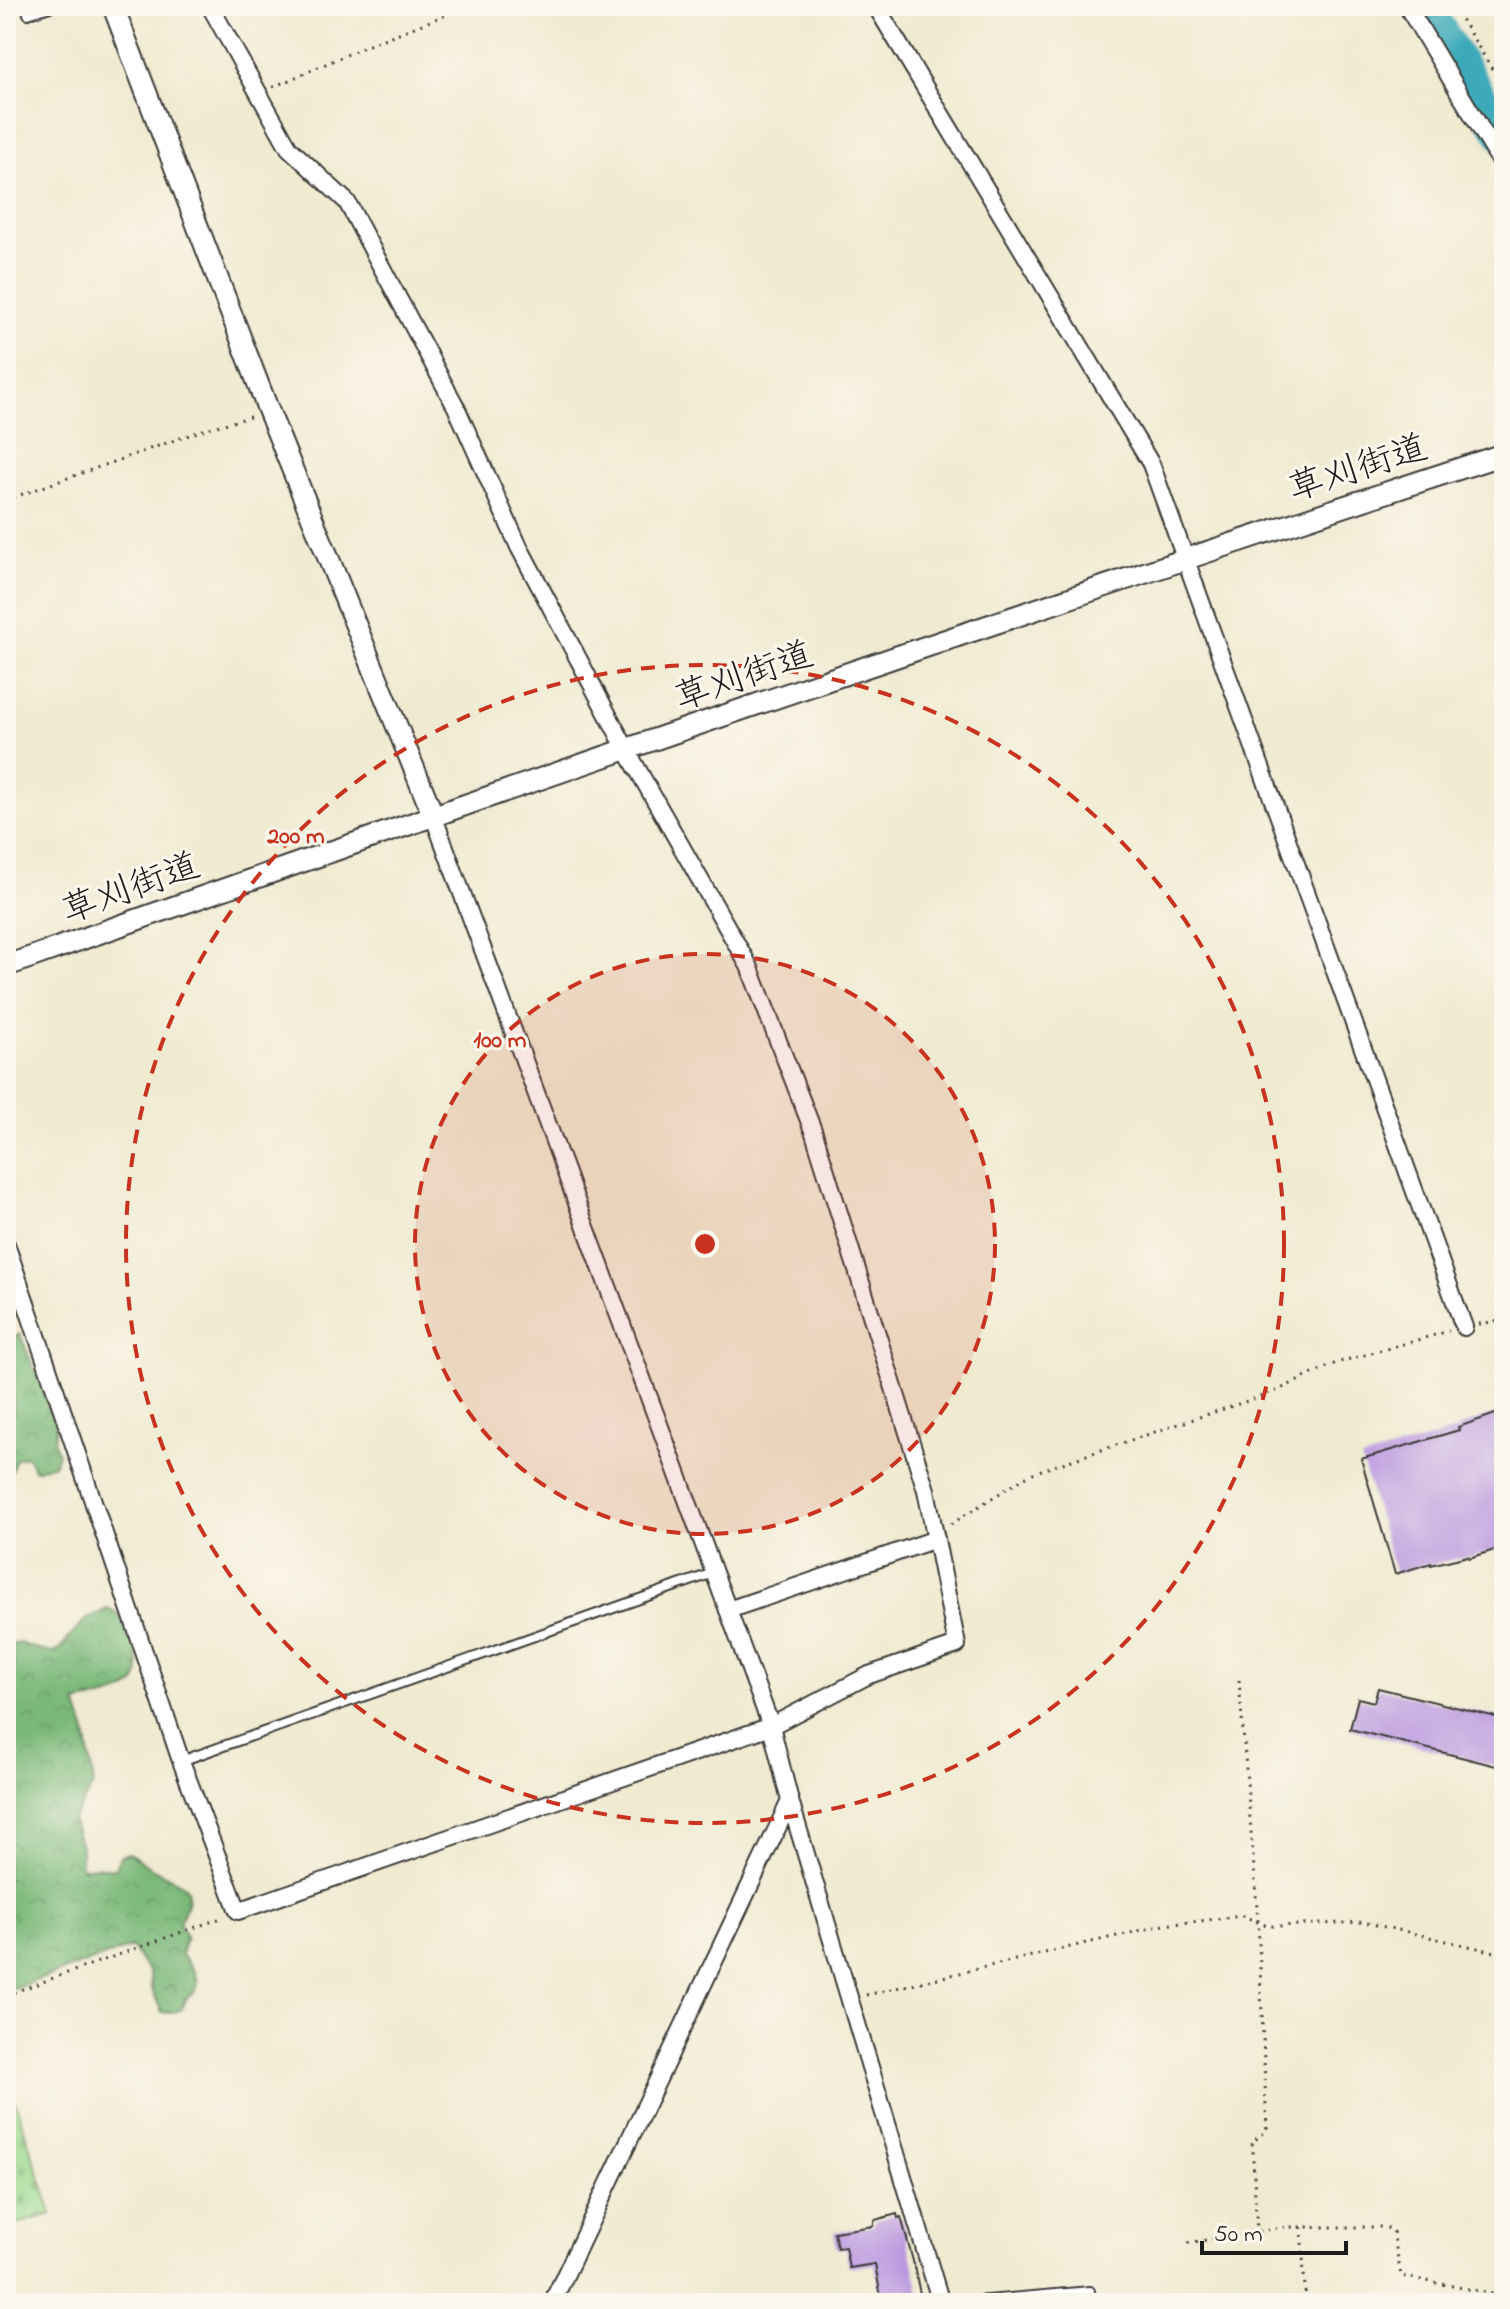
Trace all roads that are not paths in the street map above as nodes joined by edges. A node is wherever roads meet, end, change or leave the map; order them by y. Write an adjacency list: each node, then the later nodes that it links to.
1 (53, 6): 6 (lane)
2 (113, 6): 11 (street)
3 (210, 6): 10 (street)
4 (876, 6): 9 (street)
5 (1407, 6): 7 (street)
6 (28, 14)
7 (1504, 167)
8 (1504, 454): 9 (street, 草刈街道)
9 (1187, 558): 10 (street, 草刈街道); 14 (street)
10 (626, 749): 11 (street, 草刈街道); 15 (street)
11 (433, 815): 12 (street, 草刈街道); 16 (street)
12 (6, 966)
13 (6, 1244): 19 (street)
14 (1464, 1327)
15 (935, 1537): 17 (street); 18 (street)
16 (713, 1573): 17 (street); 19 (lane)
17 (728, 1610): 18 (street)
18 (771, 1726): 19 (street); 20 (street)
19 (181, 1761)
20 (790, 1801): 22 (street); 23 (street)
21 (1090, 2291): 24 (lane)
22 (552, 2303)
23 (941, 2303)
24 (952, 2303)

